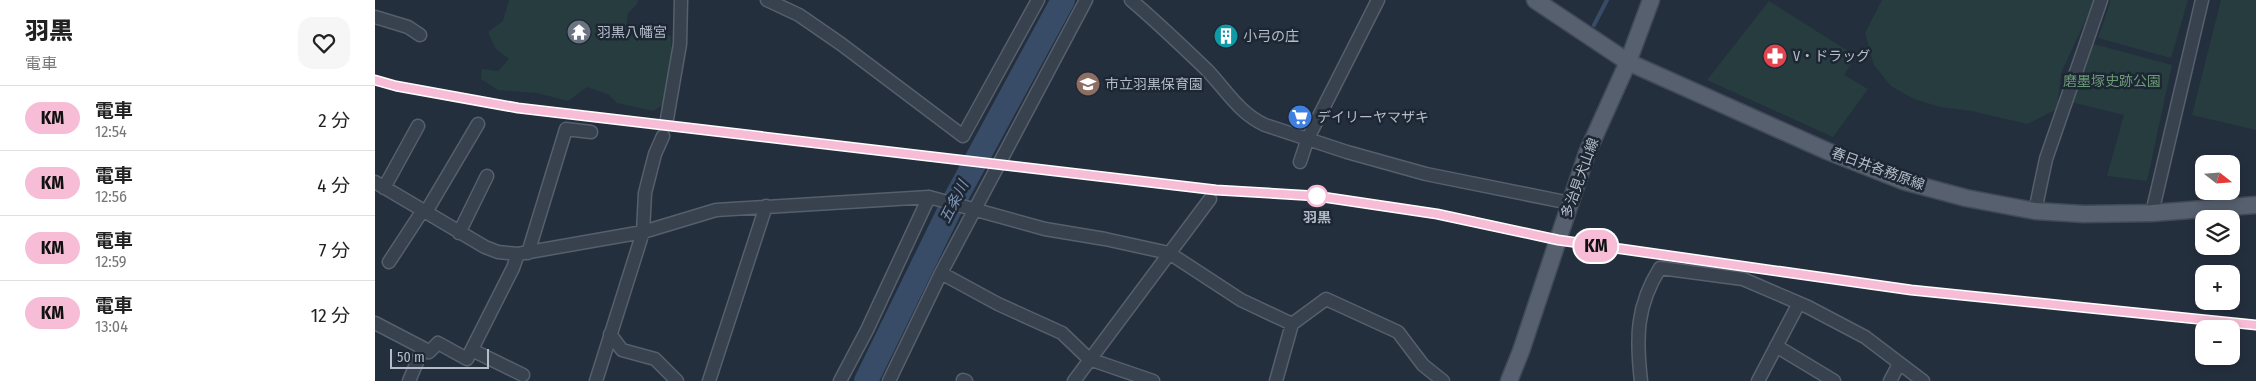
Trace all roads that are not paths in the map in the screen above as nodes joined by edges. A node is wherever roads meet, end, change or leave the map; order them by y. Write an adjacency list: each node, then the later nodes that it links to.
1 (681, 0): 14 (street)
2 (767, 0): 3 (street)
3 (1038, 0)
4 (1086, 0): 28 (street)
5 (1131, 0): 19 (street)
6 (1378, 0): 19 (street)
7 (1535, 0): 13 (main road, 春日井各務原線)
8 (1651, 0): 13 (main road, 多治見犬山線)
9 (2101, 0): 30 (street)
10 (2203, 0): 31 (street)
11 (375, 17): 12 (street)
12 (420, 35)
13 (1628, 62): 25 (main road, 多治見犬山線); 30 (main road, 春日井各務原線)
14 (667, 119)
15 (478, 124): 29 (street)
16 (418, 126): 22 (street)
17 (591, 132): 34 (street)
18 (663, 136): 32 (street)
19 (1307, 138): 20 (street); 25 (street)
20 (1300, 162)
21 (487, 176): 33 (street)
22 (380, 185): 29 (street)
23 (932, 197): 27 (street); 28 (street); 52 (street)
24 (1210, 199): 35 (street)
25 (1571, 203): 58 (main road, 多治見犬山線)
26 (2256, 205): 31 (main road, 春日井各務原線)
27 (766, 206): 32 (street); 51 (street)
28 (972, 210): 35 (street); 37 (street)
29 (424, 211): 33 (street); 36 (street)
30 (2035, 212): 31 (main road, 春日井各務原線)
31 (2152, 213)
32 (643, 232): 34 (street); 41 (street)
33 (459, 233): 34 (street)
34 (523, 253): 44 (street)
35 (1169, 253): 40 (street); 45 (street)
36 (389, 262)
37 (941, 273): 45 (street); 53 (street)
38 (1799, 303): 42 (street); 46 (street); 59 (street)
39 (375, 323): 43 (street)
40 (1292, 324): 56 (street); 57 (street)
41 (611, 334): 49 (street); 50 (street)
42 (1776, 346): 60 (street); 61 (street)
43 (423, 348): 44 (street); 48 (street)
44 (472, 350): 47 (street)
45 (1089, 359): 54 (street); 55 (street)
46 (1899, 364): 62 (street); 63 (street)
47 (523, 375)
48 (409, 381)
49 (596, 381)
50 (677, 381)
51 (709, 381)
52 (840, 381)
53 (889, 381)
54 (1074, 381)
55 (1153, 381)
56 (1276, 381)
57 (1443, 381)
58 (1509, 381)
59 (1641, 381)
60 (1758, 381)
61 (1833, 381)
62 (1890, 381)
63 (1923, 381)

